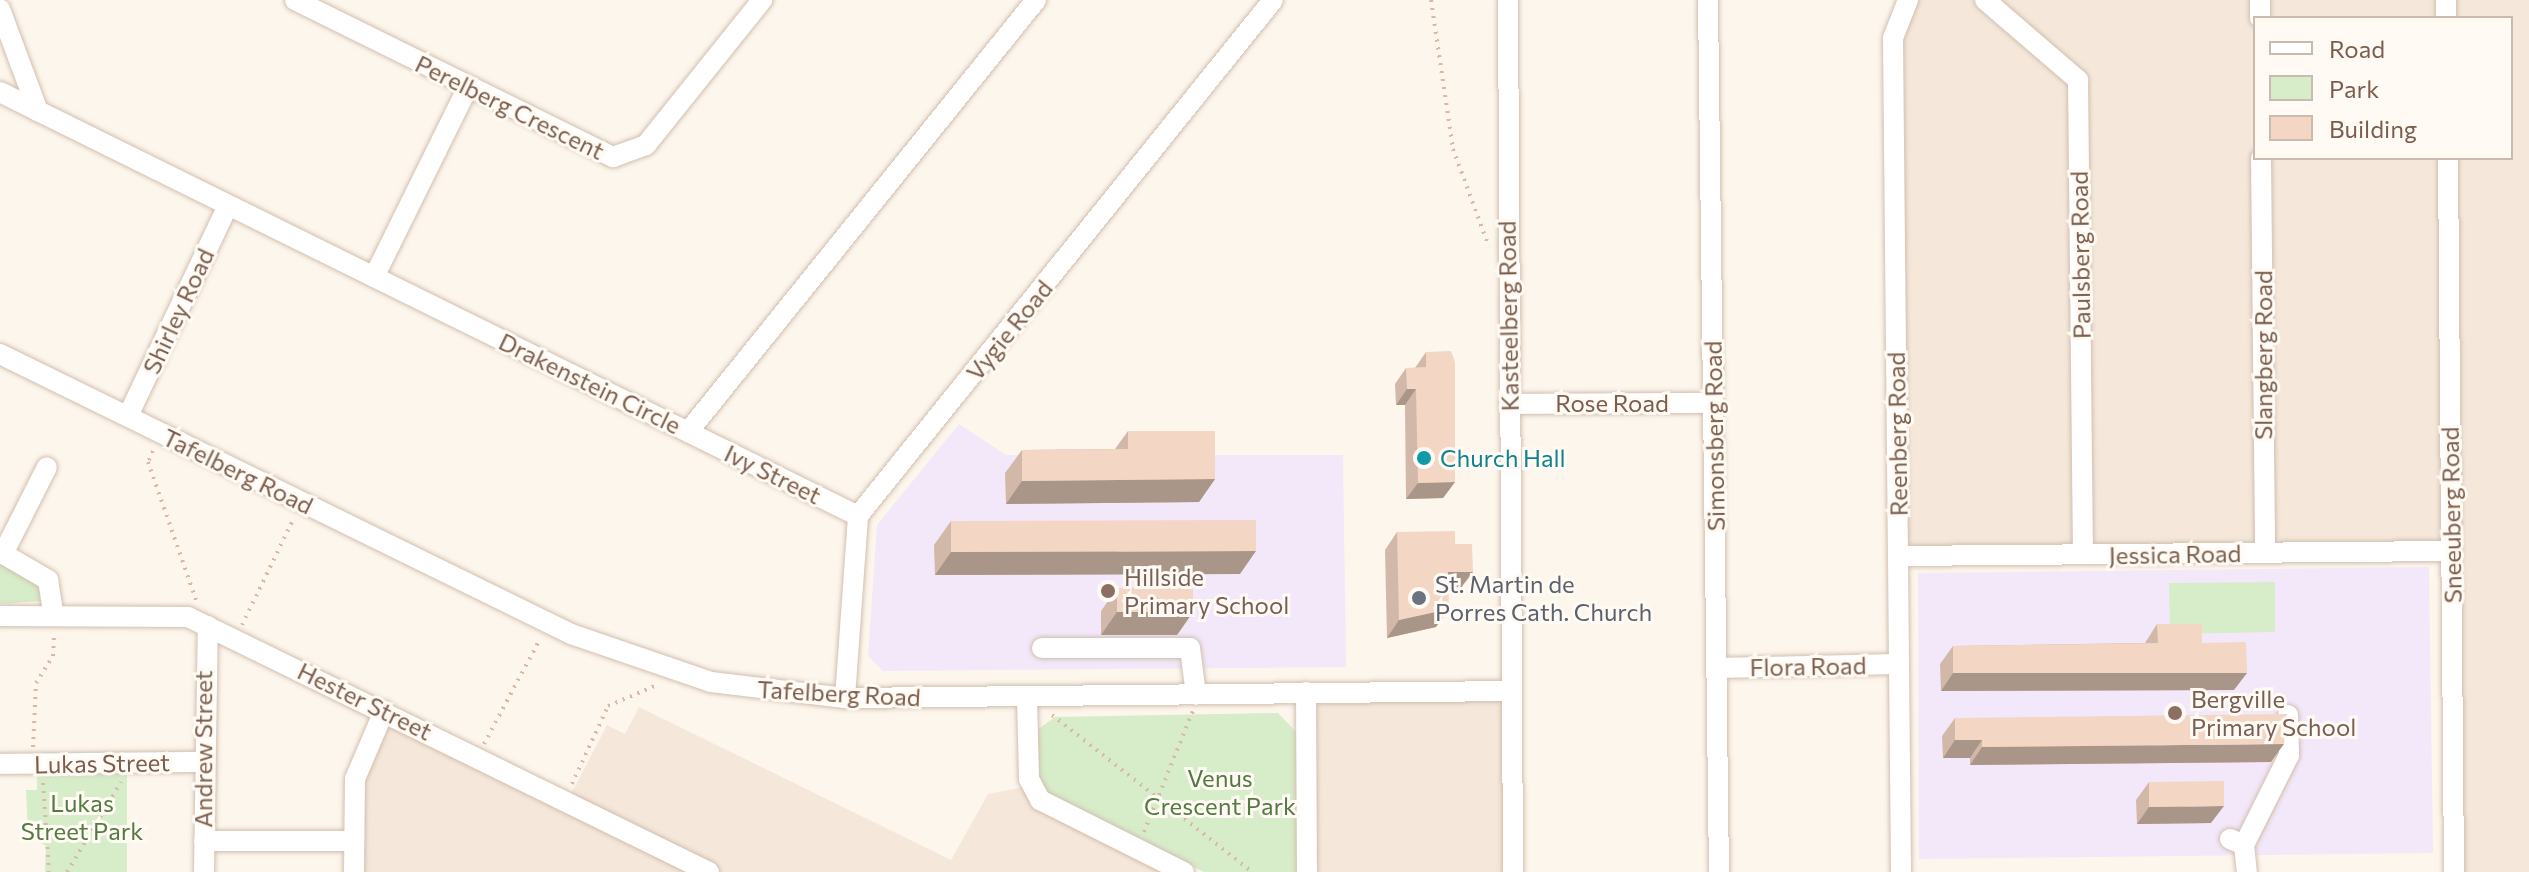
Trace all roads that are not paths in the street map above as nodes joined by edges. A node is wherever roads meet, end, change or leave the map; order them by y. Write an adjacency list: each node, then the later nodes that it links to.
1 (295, 0): 10 (street, Perelberg Crescent)
2 (762, 0): 10 (street, Perelberg Crescent)
3 (1036, 0): 21 (street, Drakenstein Circle)
4 (1273, 0): 23 (street, Vygie Road)
5 (1508, 0): 19 (street, Kasteelberg Road)
6 (1708, 0): 18 (street, Simonsberg Road)
7 (1908, 0): 28 (street, Reenberg Road)
8 (1985, 0): 27 (street, Paulsberg Road)
9 (0, 9): 12 (street)
10 (468, 87): 16 (street)
11 (0, 92): 12 (street, Drakenstein Circle)
12 (38, 111): 15 (street, Drakenstein Circle)
13 (2261, 160): 26 (street, Slangberg Road)
14 (2448, 160): 24 (street, Sneeuberg Road)
15 (228, 205): 16 (street, Drakenstein Circle); 20 (street, Shirley Road)
16 (374, 277): 21 (street, Drakenstein Circle)
17 (0, 354): 20 (street, Tafelberg Road)
18 (1714, 403): 19 (street, Rose Road); 34 (street, Simonsberg Road)
19 (1509, 404): 35 (street, Kasteelberg Road)
20 (128, 416): 38 (street, Tafelberg Road)
21 (688, 432): 23 (street, Ivy Street)
22 (47, 467): 25 (street)
23 (858, 516): 38 (street)
24 (2452, 551): 26 (street, Jessica Road); 55 (street, Sneeuberg Road)
25 (2, 553): 30 (street)
26 (2265, 553): 27 (street, Jessica Road)
27 (2083, 554): 28 (street, Jessica Road)
28 (1898, 556): 33 (street, Reenberg Road)
29 (0, 616): 30 (street, Hester Street)
30 (54, 616): 31 (street, Hester Street)
31 (208, 626): 40 (street, Hester Street); 42 (street, Andrew Street)
32 (1042, 648): 37 (street)
33 (1899, 664): 34 (street, Flora Road); 53 (street, Reenberg Road)
34 (1717, 668): 52 (street, Simonsberg Road)
35 (1512, 691): 36 (street, Tafelberg Road); 51 (street, Kasteelberg Road)
36 (1306, 692): 37 (street, Tafelberg Road); 50 (street)
37 (1196, 695): 39 (street, Tafelberg Road)
38 (845, 698): 39 (street, Tafelberg Road)
39 (1027, 705): 49 (street)
40 (384, 711): 45 (street); 48 (street, Hester Street)
41 (2288, 715): 54 (street)
42 (203, 762): 43 (street, Lukas Street); 44 (street, Andrew Street)
43 (0, 764)
44 (204, 841): 45 (street); 47 (street, Andrew Street)
45 (354, 841): 46 (street)
46 (359, 871)
47 (204, 872)
48 (709, 872)
49 (1184, 872)
50 (1307, 872)
51 (1513, 872)
52 (1719, 872)
53 (1901, 872)
54 (2247, 872)
55 (2454, 872)

